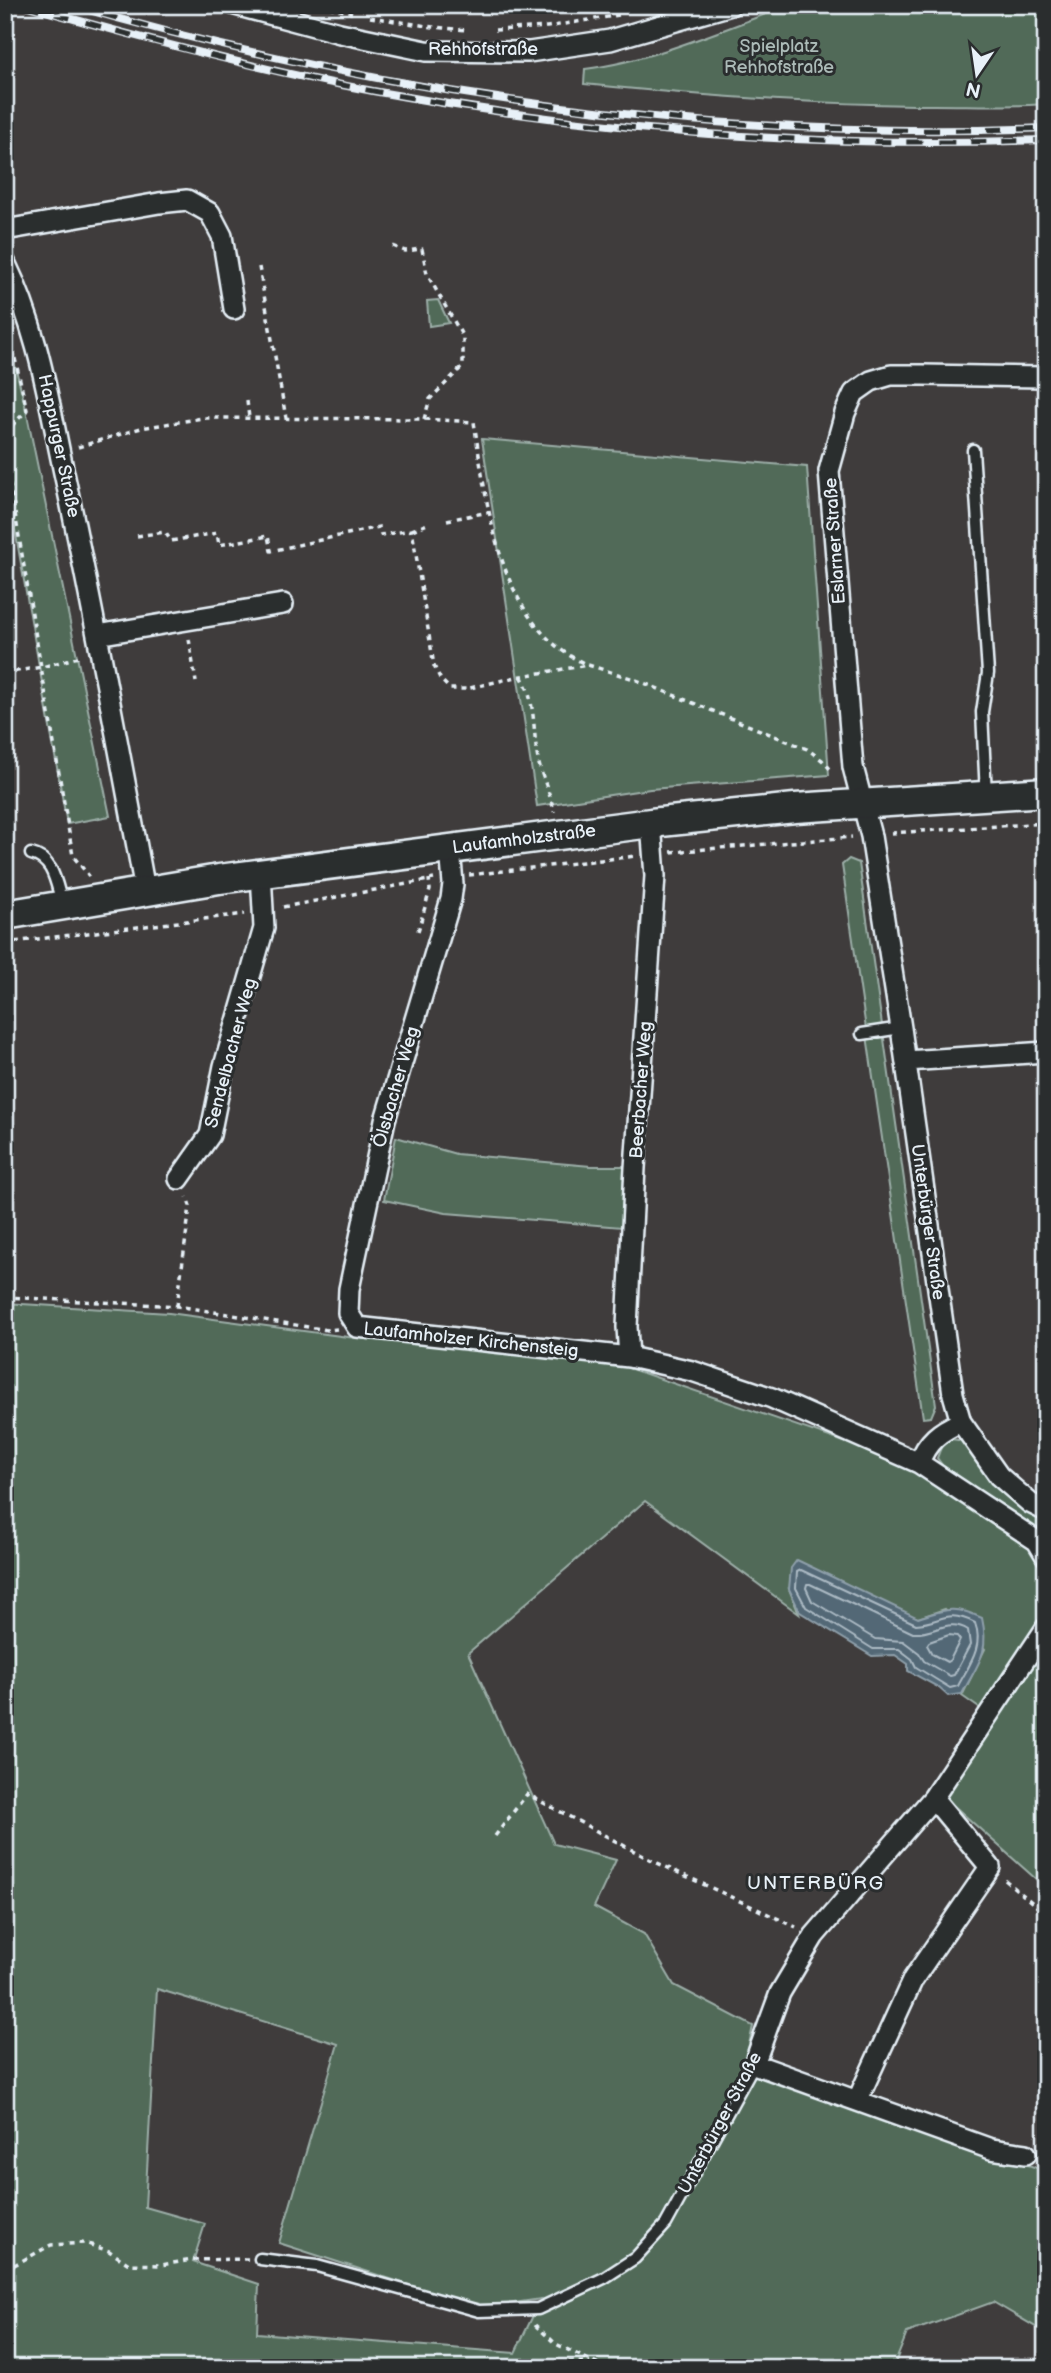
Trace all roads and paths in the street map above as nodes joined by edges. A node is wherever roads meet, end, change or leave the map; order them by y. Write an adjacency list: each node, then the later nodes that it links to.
1 (235, 5): 3 (street, Rehhofstraße)
2 (321, 5): 5 (path)
3 (731, 5)
4 (624, 14): 6 (path)
5 (467, 30)
6 (492, 30)
7 (5, 230): 11 (street)
8 (393, 246): 17 (path)
9 (5, 262): 20 (street, Happurger Straße)
10 (260, 267): 16 (path)
11 (234, 309)
12 (13, 350): 18 (path)
13 (1046, 377): 37 (street, Eslarner Straße)
14 (247, 401): 15 (path)
15 (249, 418): 16 (path); 20 (path)
16 (286, 418): 17 (path)
17 (424, 419): 22 (path)
18 (5, 433)
19 (973, 450): 36 (lane)
20 (60, 453): 29 (street, Happurger Straße)
21 (5, 454): 31 (path)
22 (489, 512): 23 (path); 30 (path)
23 (447, 520)
24 (430, 523): 25 (path)
25 (412, 530): 26 (path); 33 (path)
26 (137, 536)
27 (283, 604): 28 (street)
28 (186, 620): 29 (street); 34 (path)
29 (99, 643): 31 (path); 44 (street, Happurger Straße)
30 (588, 665): 33 (path); 37 (path)
31 (42, 667): 32 (path); 45 (path)
32 (5, 673)
33 (521, 676): 39 (path)
34 (196, 682)
35 (1046, 792): 36 (main road, Laufamholzstraße)
36 (986, 795): 37 (main road, Laufamholzstraße)
37 (862, 803): 38 (main road, Laufamholzstraße); 52 (street, Unterbürger Straße)
38 (651, 823): 39 (main road, Laufamholzstraße); 60 (street, Beerbacher Weg)
39 (557, 835): 40 (main road, Laufamholzstraße)
40 (450, 848): 42 (main road, Laufamholzstraße); 59 (street, Ölsbacher Weg)
41 (31, 854): 46 (lane)
42 (261, 873): 44 (main road, Laufamholzstraße); 47 (street, Sendelbacher Weg)
43 (429, 879): 49 (path)
44 (145, 890): 45 (main road, Laufamholzstraße)
45 (94, 900): 46 (main road, Laufamholzstraße); 50 (path)
46 (62, 905): 48 (main road, Laufamholzstraße)
47 (264, 910): 50 (path); 56 (street, Sendelbacher Weg)
48 (5, 915)
49 (418, 931)
50 (99, 933): 51 (path)
51 (5, 943)
52 (901, 1028): 53 (lane); 55 (street, Unterbürger Straße)
53 (862, 1034)
54 (1046, 1052): 55 (street)
55 (906, 1060): 61 (street, Unterbürger Straße)
56 (179, 1179): 58 (path)
57 (5, 1297): 58 (path, Laufamholzer Kirchensteig)
58 (177, 1306): 59 (path, Laufamholzer Kirchensteig)
59 (357, 1327): 60 (street, Laufamholzer Kirchensteig)
60 (629, 1357): 62 (street, Laufamholzer Kirchensteig)
61 (961, 1422): 62 (street); 63 (street)
62 (919, 1463): 64 (street)
63 (1046, 1511)
64 (1046, 1556)
65 (1046, 1628): 66 (street, Unterbürger Straße)
66 (933, 1798): 68 (street); 70 (street, Unterbürger Straße)
67 (495, 1836): 70 (path)
68 (990, 1867): 69 (path); 72 (street)
69 (1046, 1913)
70 (814, 1936): 71 (street, Unterbürger Straße)
71 (754, 2064): 72 (street); 76 (lane, Unterbürger Straße)
72 (858, 2099): 73 (street)
73 (1026, 2154)
74 (260, 2259): 75 (path); 76 (lane, Unterbürger Straße)
75 (5, 2270)
76 (523, 2310): 77 (path)
77 (592, 2362): 78 (path); 79 (path)
78 (540, 2368)
79 (605, 2368)

